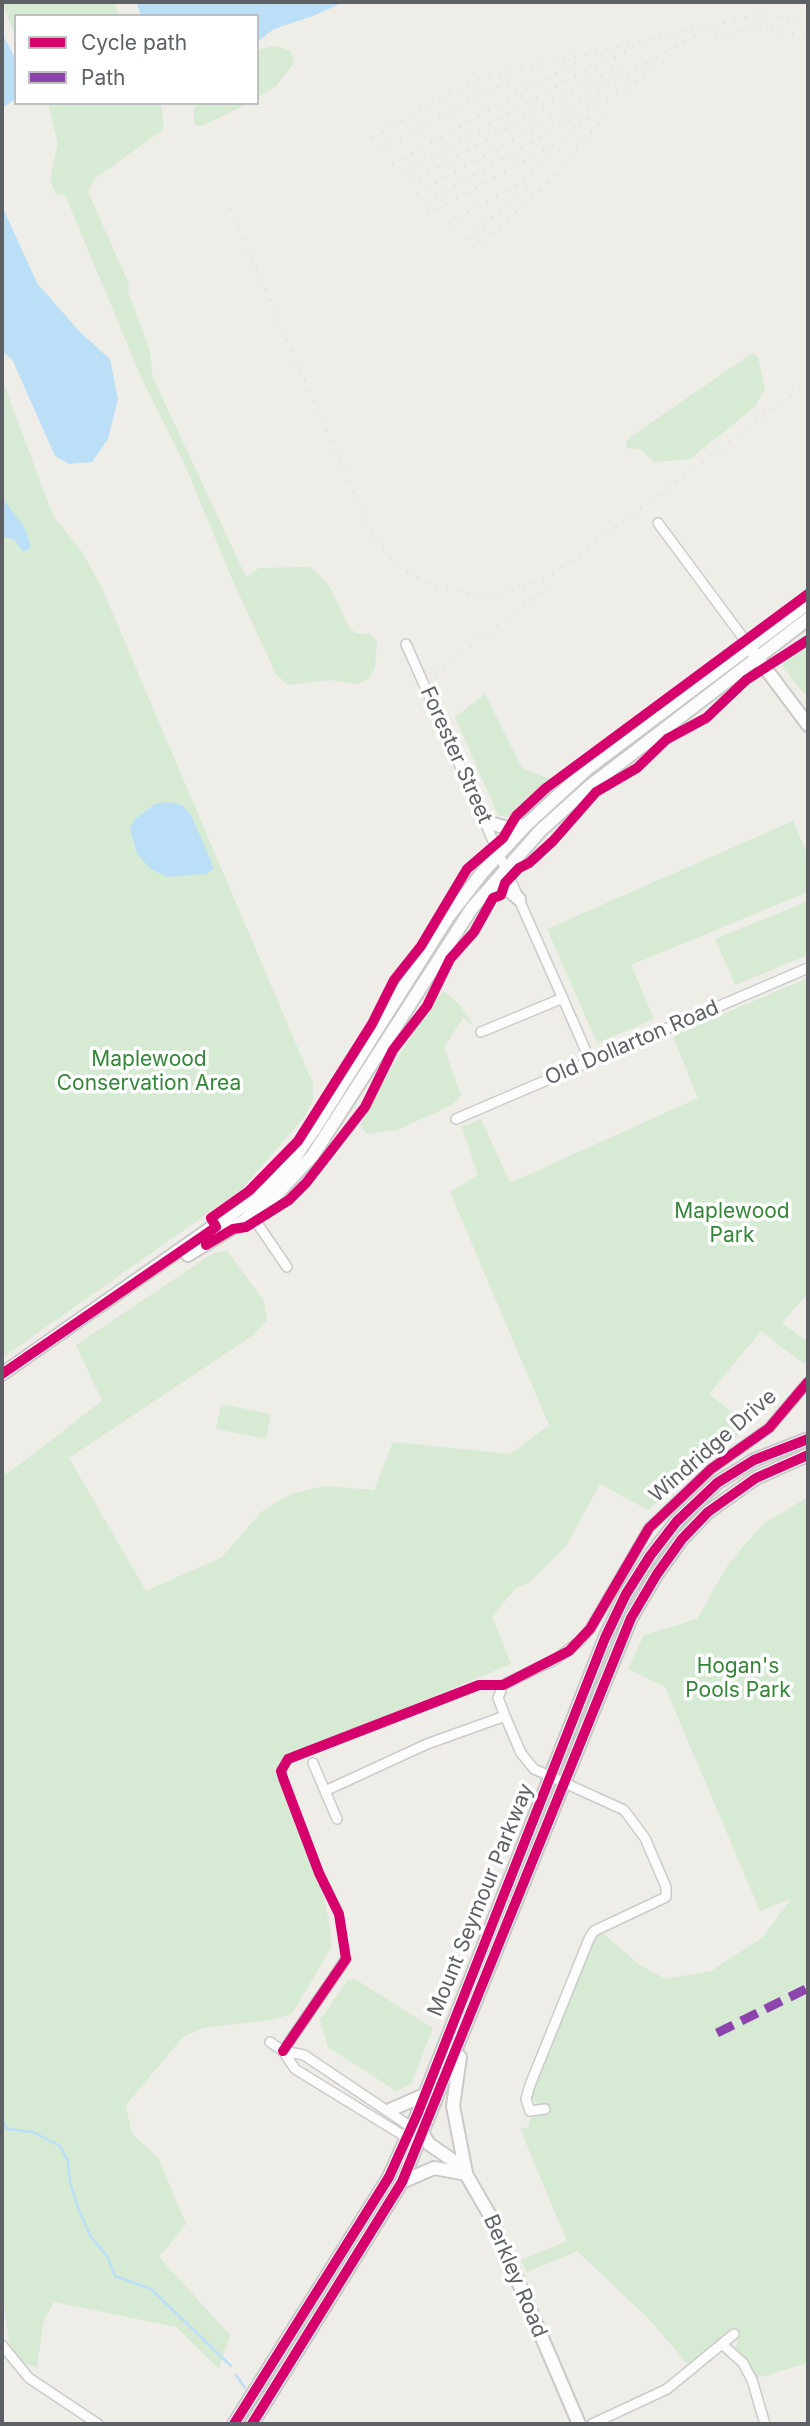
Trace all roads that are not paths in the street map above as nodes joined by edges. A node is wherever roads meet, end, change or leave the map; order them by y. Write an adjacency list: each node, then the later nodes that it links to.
1 (658, 523): 5 (street)
2 (808, 603): 5 (main road)
3 (808, 619): 5 (main road)
4 (406, 644): 7 (street, Forester Street)
5 (754, 653): 6 (main road); 8 (main road); 10 (main road)
6 (808, 725)
7 (486, 822): 8 (main road); 9 (street, Forester Street)
8 (526, 825): 9 (main road)
9 (500, 853): 10 (street, Forester Street); 18 (main road)
10 (506, 868): 11 (street, Forester Street); 12 (main road)
11 (519, 899): 12 (main road); 14 (street, Forester Street)
12 (478, 901): 18 (main road)
13 (808, 968): 16 (street, Old Dollarton Road)
14 (562, 998): 15 (street); 16 (street, Forester Street)
15 (481, 1032)
16 (590, 1060): 17 (street, Old Dollarton Road)
17 (456, 1119)
18 (248, 1210): 19 (street); 20 (main road)
19 (287, 1267)
20 (2, 1374)
21 (808, 1382): 24 (street, Windridge Drive)
22 (808, 1439): 26 (main road, Mount Seymour Parkway)
23 (808, 1455): 27 (main road, Mount Seymour Parkway)
24 (505, 1716): 26 (street); 28 (street)
25 (313, 1763): 28 (street)
26 (550, 1778): 27 (street); 34 (main road, Mount Seymour Parkway)
27 (563, 1783): 31 (main road, Mount Seymour Parkway); 35 (street)
28 (325, 1791): 29 (street)
29 (337, 1819)
30 (346, 1959): 33 (street)
31 (464, 2034): 37 (main road, Mount Seymour Parkway); 38 (main road)
32 (270, 2042): 33 (street, Berkley Road)
33 (283, 2051): 36 (street, Berkley Road); 37 (street, Berkley Road)
34 (424, 2095): 36 (main road); 37 (main road, Mount Seymour Parkway)
35 (545, 2109)
36 (390, 2110): 37 (street, Berkley Road)
37 (418, 2138): 38 (main road, Berkley Road); 39 (main road, Mount Seymour Parkway); 44 (main road, Mount Seymour Parkway)
38 (466, 2174): 39 (main road); 46 (main road, Berkley Road)
39 (402, 2182): 45 (main road, Mount Seymour Parkway)
40 (734, 2334): 41 (street)
41 (723, 2345): 47 (street); 48 (street)
42 (2, 2346): 43 (street)
43 (98, 2424)
44 (234, 2424)
45 (252, 2424)
46 (579, 2424)
47 (592, 2424)
48 (765, 2424)

